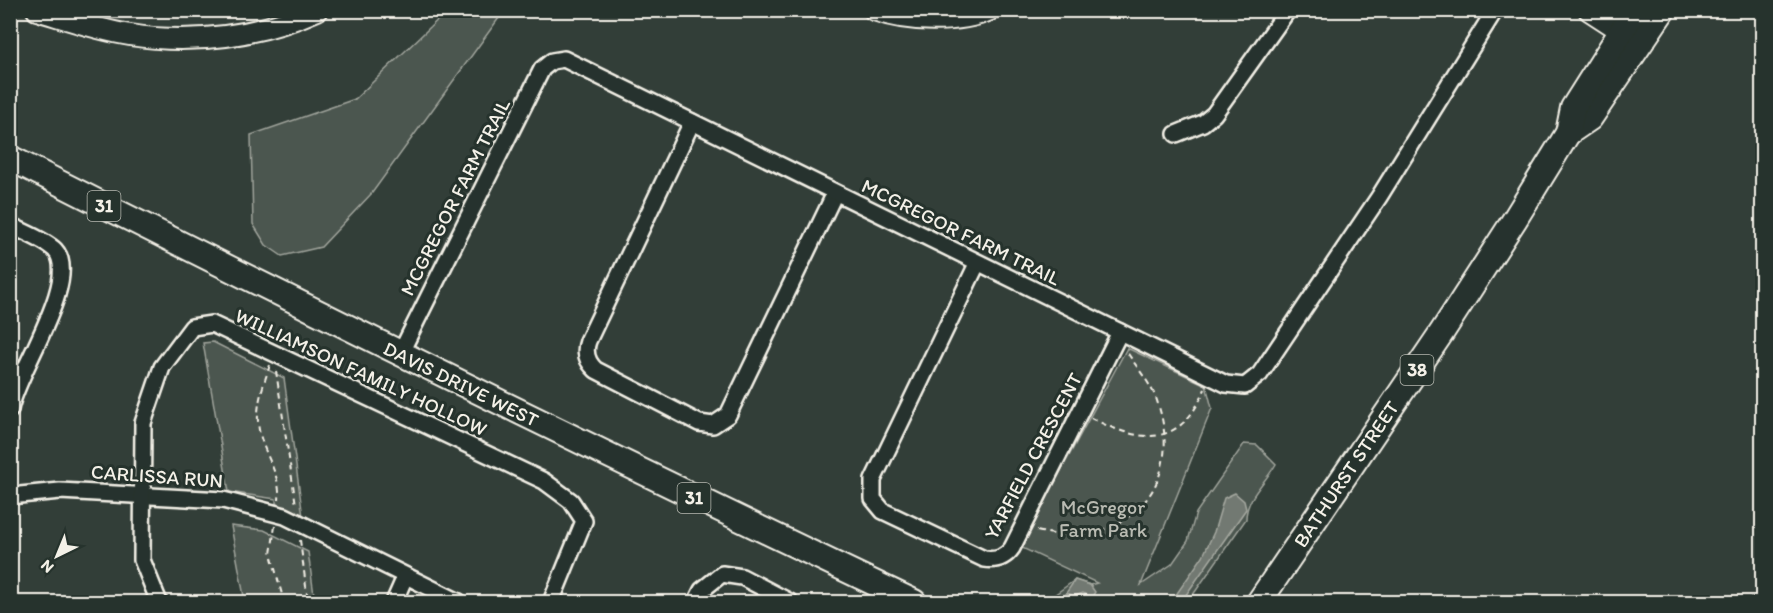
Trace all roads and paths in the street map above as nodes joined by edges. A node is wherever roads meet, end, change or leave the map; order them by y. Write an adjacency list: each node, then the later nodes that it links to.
1 (37, 10): 10 (street)
2 (318, 10): 10 (street)
3 (874, 10): 4 (street)
4 (990, 10)
5 (1288, 10): 13 (street)
6 (1495, 10): 18 (street, MCGREGOR FARM TRAIL)
7 (1589, 10): 11 (street)
8 (1635, 10): 11 (main road, BATHURST STREET / 38)
9 (1663, 10): 11 (main road, BATHURST STREET / 38)
10 (84, 17)
11 (1631, 38): 40 (main road, BATHURST STREET / 38)
12 (692, 122): 15 (street, MCGREGOR FARM TRAIL); 15 (street); 20 (street, MCGREGOR FARM TRAIL)
13 (1176, 134)
14 (10, 158): 20 (main road, DAVIS DRIVE WEST / 31)
15 (835, 193): 17 (street, MCGREGOR FARM TRAIL)
16 (10, 225): 22 (street)
17 (977, 264): 18 (street, MCGREGOR FARM TRAIL); 29 (street, YARFIELD CRESCENT)
18 (1119, 335): 23 (street, YARFIELD CRESCENT); 24 (path)
19 (274, 353): 26 (street, WILLIAMSON FAMILY HOLLOW); 27 (path); 28 (path); 36 (street, WILLIAMSON FAMILY HOLLOW)
20 (400, 354): 39 (main road, DAVIS DRIVE WEST / 31)
21 (1212, 388): 24 (path)
22 (10, 410)
23 (1080, 413): 24 (path); 29 (street, YARFIELD CRESCENT)
24 (1165, 435): 29 (path)
25 (10, 495): 26 (street, CARLISSA RUN)
26 (141, 496): 27 (street, CARLISSA RUN); 31 (street, WILLIAMSON FAMILY HOLLOW)
27 (277, 514): 28 (street, CARLISSA RUN); 32 (path)
28 (298, 523): 30 (street, CARLISSA RUN); 33 (path)
29 (1023, 527)
30 (405, 577): 34 (street); 35 (street, CARLISSA RUN)
31 (159, 603)
32 (284, 603)
33 (308, 603)
34 (394, 603)
35 (459, 603)
36 (551, 603)
37 (696, 603): 38 (street)
38 (790, 603)
39 (914, 603)
40 (1259, 603)

